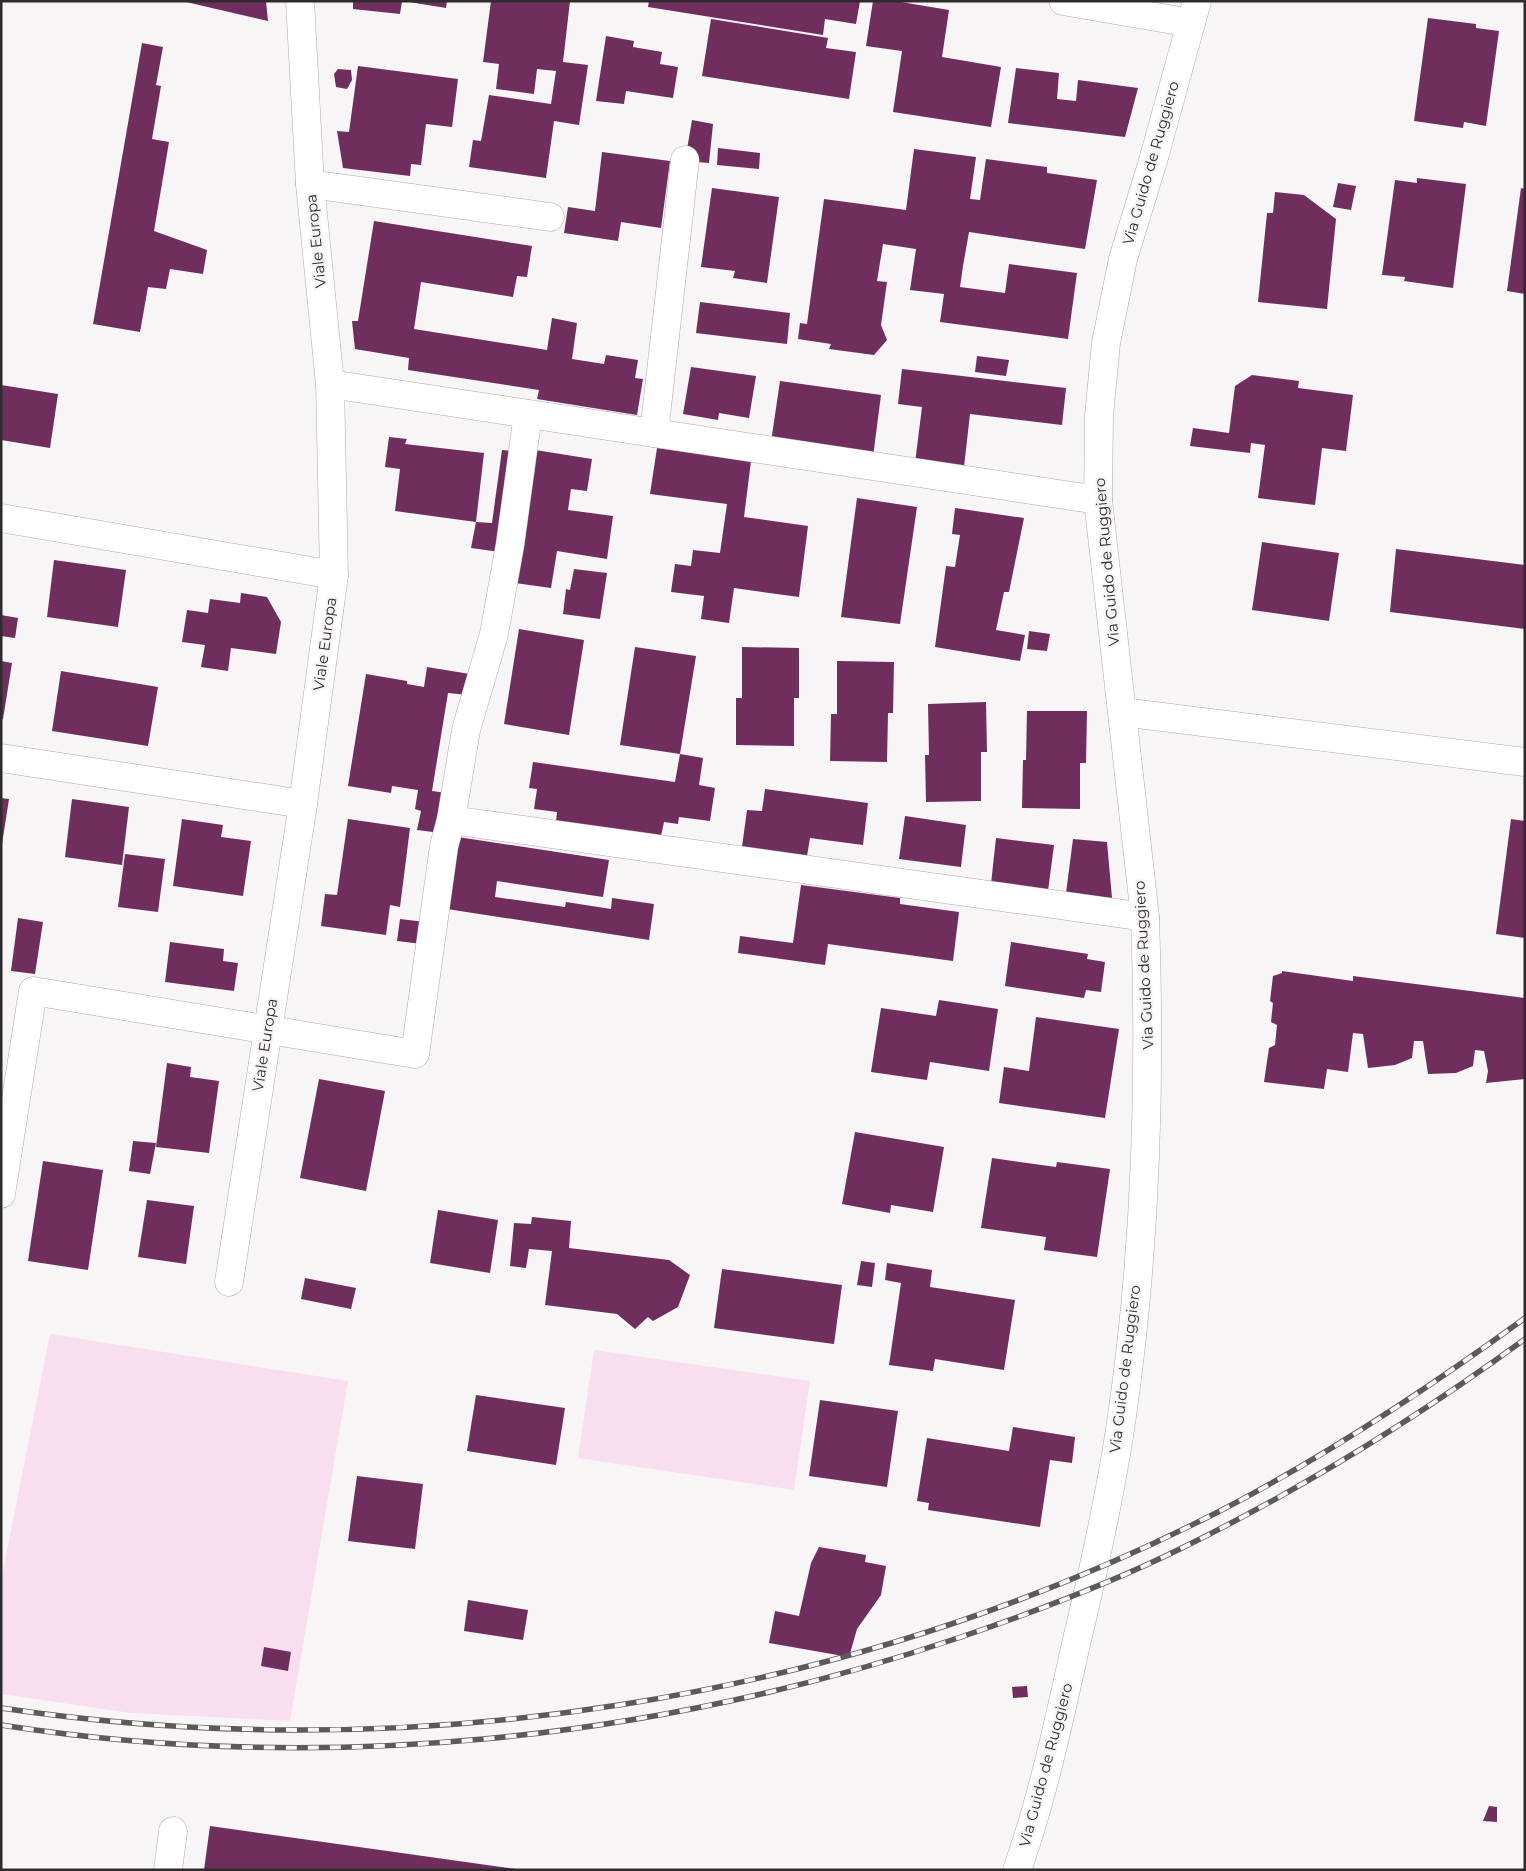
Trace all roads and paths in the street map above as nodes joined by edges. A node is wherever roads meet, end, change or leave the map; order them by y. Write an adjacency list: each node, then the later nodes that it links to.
1 (300, 1): 5 (street, Viale Europa)
2 (1063, 1): 3 (street)
3 (1194, 12): 10 (street, Via Guido de Ruggiero)
4 (685, 160): 9 (street)
5 (310, 184): 6 (street); 7 (street, Viale Europa)
6 (550, 217)
7 (330, 384): 8 (street); 12 (street, Viale Europa)
8 (528, 414): 9 (street); 17 (street)
9 (654, 433): 10 (street)
10 (1098, 500): 13 (street, Via Guido de Ruggiero)
11 (1, 518): 12 (street)
12 (334, 575): 16 (street, Viale Europa)
13 (1122, 712): 15 (street); 18 (street, Via Guido de Ruggiero)
14 (1, 758): 16 (street)
15 (1525, 762)
16 (303, 804): 19 (street, Viale Europa)
17 (451, 820): 18 (street); 19 (street)
18 (1145, 917): 24 (street, Via Guido de Ruggiero)
19 (268, 1030): 20 (street); 21 (street, Viale Europa)
20 (1, 1194)
21 (229, 1282)
22 (174, 1831): 23 (street)
23 (168, 1870)
24 (1018, 1870)

